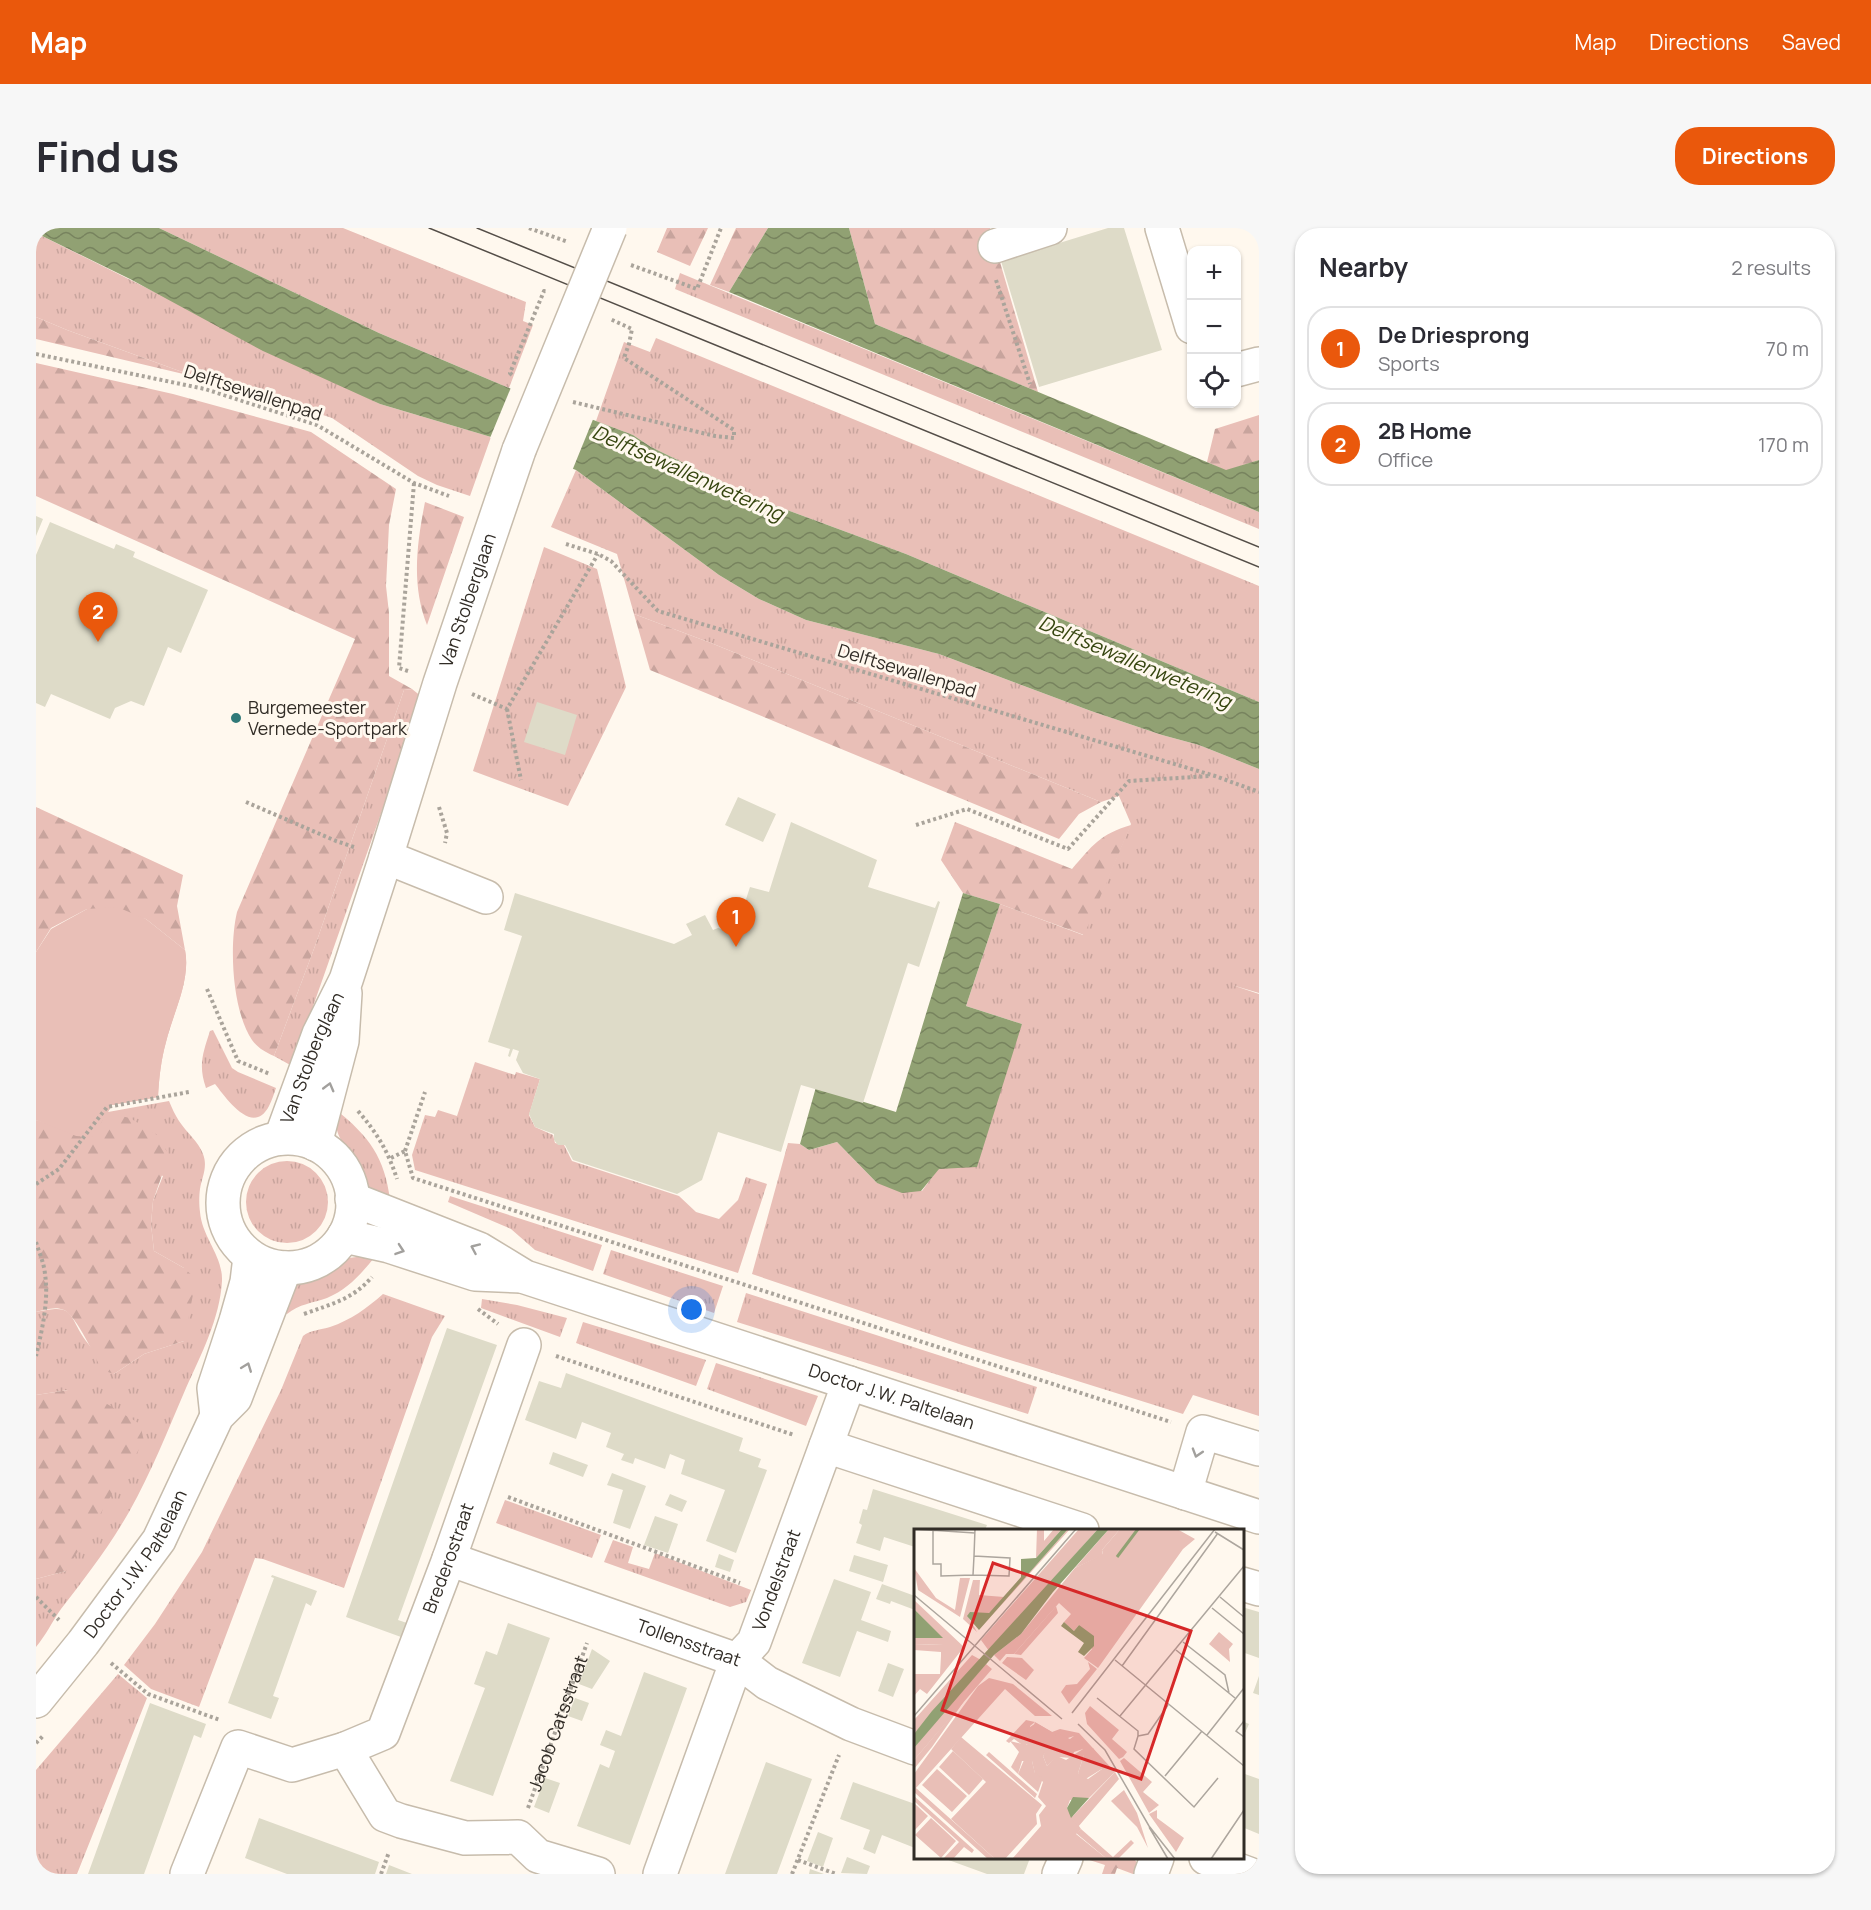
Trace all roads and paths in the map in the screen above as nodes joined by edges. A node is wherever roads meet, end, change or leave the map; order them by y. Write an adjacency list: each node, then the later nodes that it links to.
1 (529, 228): 6 (path)
2 (610, 228): 22 (street, Van Stolberglaan, bridge)
3 (721, 228): 8 (path)
4 (1050, 228): 7 (street)
5 (1162, 228): 10 (street)
6 (577, 246)
7 (994, 259): 16 (path)
8 (622, 262)
9 (554, 295): 11 (path)
10 (1187, 313)
11 (534, 316)
12 (603, 316): 17 (path)
13 (36, 354): 18 (path, Delftsewallenpad)
14 (1259, 364): 15 (street)
15 (1241, 369)
16 (1030, 384)
17 (573, 402)
18 (414, 483): 19 (path, Delftsewallenpad); 22 (path)
19 (448, 496)
20 (566, 544): 21 (path, Delftsewallenpad)
21 (598, 554): 26 (path); 27 (path, Delftsewallenpad)
22 (440, 683): 24 (path); 34 (street, Van Stolberglaan)
23 (477, 684): 24 (path, Van Stolberglaan)
24 (474, 695): 25 (path, Van Stolberglaan); 26 (path)
25 (470, 705)
26 (507, 709): 28 (path)
27 (1215, 776): 29 (path, Delftsewallenpad); 32 (path)
28 (521, 780)
29 (1259, 792)
30 (438, 797): 35 (path)
31 (246, 802): 33 (path)
32 (916, 825)
33 (336, 841)
34 (386, 857): 35 (street); 37 (street, Van Stolberglaan)
35 (439, 878): 36 (street)
36 (486, 897)
37 (346, 980): 41 (street, Van Stolberglaan); 42 (street, Van Stolberglaan, one-way to 37)
38 (189, 1092): 45 (path)
39 (425, 1092): 43 (path)
40 (359, 1100): 44 (path)
41 (281, 1138): 42 (street); 50 (street)
42 (315, 1144): 47 (street)
43 (405, 1152): 44 (path); 58 (path)
44 (390, 1158): 46 (path)
45 (36, 1184)
46 (399, 1185)
47 (352, 1199): 48 (street); 52 (street, Doctor J.W. Paltelaan, one-way to 47)
48 (344, 1236): 51 (street); 52 (street, Doctor J.W. Paltelaan, one-way to 52)
49 (36, 1242): 55 (path)
50 (250, 1257): 51 (street); 57 (street, Doctor J.W. Paltelaan)
51 (285, 1268): 57 (street, Doctor J.W. Paltelaan, one-way to 51)
52 (525, 1276): 56 (street, Doctor J.W. Paltelaan)
53 (470, 1302): 54 (path)
54 (524, 1345): 59 (path); 61 (street, Brederostraat)
55 (36, 1356)
56 (849, 1383): 59 (street, Vondelstraat); 62 (street, Doctor J.W. Paltelaan)
57 (217, 1416): 71 (street, Doctor J.W. Paltelaan)
58 (1203, 1432): 60 (street); 62 (street, one-way to 62)
59 (826, 1446): 64 (street); 68 (street, Vondelstraat)
60 (1259, 1449)
61 (476, 1485): 65 (street, Brederostraat); 68 (path)
62 (1185, 1492): 63 (street, Doctor J.W. Paltelaan)
63 (1259, 1517)
64 (1079, 1529)
65 (449, 1559): 70 (street, Tollensstraat); 77 (street, Brederostraat)
66 (1244, 1585): 67 (street)
67 (1259, 1589)
68 (770, 1594): 72 (street, Vondelstraat)
69 (36, 1597): 71 (path)
70 (598, 1611): 72 (street, Tollensstraat); 78 (path, Jacob Catsstraat)
71 (83, 1643): 73 (street, Doctor J.W. Paltelaan); 75 (path)
72 (737, 1660): 74 (street, Tollensstraat); 85 (street, Vondelstraat)
73 (36, 1701)
74 (851, 1724): 76 (street, Tollensstraat); 82 (path)
75 (238, 1747): 77 (street, Brederostraat); 83 (street)
76 (914, 1748)
77 (345, 1749): 78 (street)
78 (518, 1837): 84 (street)
79 (1065, 1859): 88 (street)
80 (1156, 1859): 89 (street)
81 (1211, 1859): 90 (street)
82 (798, 1860): 86 (path); 87 (path)
83 (187, 1874)
84 (598, 1874)
85 (660, 1874)
86 (792, 1874)
87 (836, 1874)
88 (1059, 1874)
89 (1151, 1874)
90 (1250, 1874)

